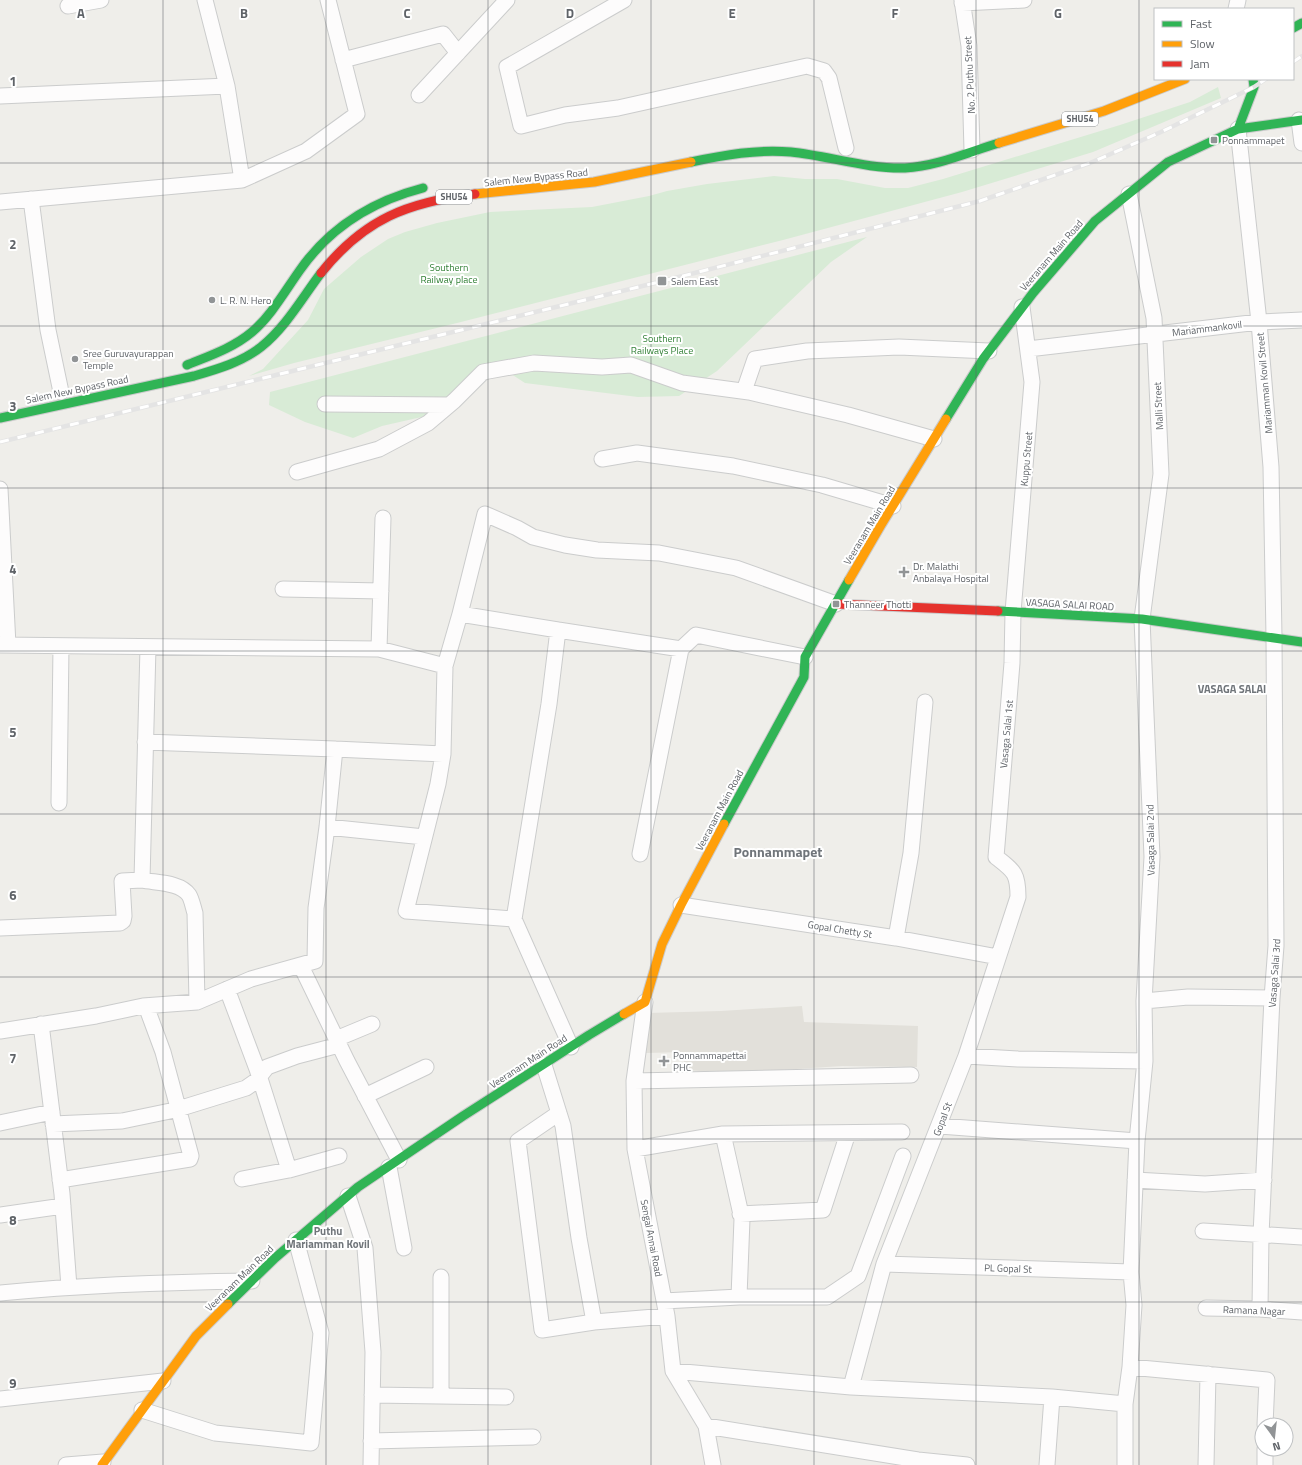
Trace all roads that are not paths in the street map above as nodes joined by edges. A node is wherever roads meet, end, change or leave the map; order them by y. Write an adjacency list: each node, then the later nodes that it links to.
1 (101, 0): 8 (street)
2 (205, 0): 13 (street)
3 (328, 0): 10 (street)
4 (507, 0): 9 (street)
5 (624, 0): 19 (street)
6 (1024, 0): 7 (street)
7 (962, 2): 20 (street, No. 2 Puthu Street)
8 (68, 6)
9 (458, 53): 10 (street); 14 (street)
10 (343, 60): 22 (street)
11 (1183, 80): 20 (main road, Salem New Bypass Road / SHU54)
12 (1253, 80): 17 (main road)
13 (227, 86): 15 (street); 22 (street)
14 (419, 95)
15 (0, 96)
16 (1300, 120): 17 (main road, Veeranam Main Road); 18 (street)
17 (1238, 129): 24 (main road, Veeranam Main Road); 29 (street, Mariamman Kovil Street)
18 (1302, 143)
19 (846, 148)
20 (972, 150): 21 (main road, Salem New Bypass Road / SHU54); 38 (main road, Salem New Bypass Road / SHU54)
21 (939, 152)
22 (242, 180): 25 (street)
23 (432, 186): 33 (main road, SHU54)
24 (1129, 194): 27 (main road, Veeranam Main Road); 30 (street, Malli Street)
25 (31, 199): 26 (street); 35 (street)
26 (0, 202)
27 (1022, 307): 31 (street, Kuppu Street); 32 (main road, Veeranam Main Road)
28 (1302, 320): 29 (street, Mariammankovil)
29 (1259, 322): 30 (street, Mariammankovil); 53 (street, Mariamman Kovil Street)
30 (1154, 334): 31 (street, Mariammankovil); 51 (street, Malli Street)
31 (1028, 349): 49 (street, Kuppu Street)
32 (989, 351): 34 (street); 39 (main road, Veeranam Main Road)
33 (176, 367)
34 (744, 391): 37 (street); 39 (street)
35 (61, 392)
36 (325, 404): 37 (street)
37 (449, 405): 41 (street)
38 (0, 418)
39 (934, 439): 43 (main road, Veeranam Main Road)
40 (602, 459): 43 (street)
41 (297, 472)
42 (0, 489): 47 (street)
43 (893, 506): 48 (main road, Veeranam Main Road)
44 (383, 518): 46 (street)
45 (283, 589): 46 (street)
46 (381, 591): 58 (street)
47 (3, 594): 55 (street)
48 (836, 604): 49 (main road, VASAGA SALAI ROAD); 50 (street); 60 (main road, Veeranam Main Road)
49 (1013, 612): 51 (main road, VASAGA SALAI ROAD); 70 (street, Vasaga Salai 1st)
50 (460, 614): 52 (street); 61 (street)
51 (1142, 619): 53 (main road, VASAGA SALAI ROAD); 80 (street, Vasaga Salai 2nd)
52 (558, 630): 59 (street); 73 (street)
53 (1274, 637): 54 (main road, VASAGA SALAI ROAD); 79 (street, Vasaga Salai 3rd)
54 (1302, 642)
55 (4, 645): 56 (street)
56 (61, 646): 57 (street); 66 (street)
57 (148, 647): 58 (street); 63 (street)
58 (379, 649): 61 (street)
59 (680, 649): 60 (street); 69 (street)
60 (805, 657): 72 (main road, Veeranam Main Road)
61 (445, 666): 65 (street)
62 (925, 702): 75 (street)
63 (145, 742): 64 (street); 71 (street)
64 (335, 749): 65 (street); 67 (street)
65 (443, 754): 68 (street)
66 (59, 803)
67 (327, 827): 68 (street); 77 (street)
68 (424, 837): 73 (street)
69 (640, 854)
70 (996, 857): 76 (street, Gopal St)
71 (142, 880): 74 (street); 81 (street)
72 (681, 905): 75 (street, Gopal Chetty St); 82 (main road, Veeranam Main Road)
73 (514, 919): 88 (street)
74 (0, 928)
75 (896, 938): 76 (street, Gopal Chetty St)
76 (998, 957): 89 (street, Gopal St)
77 (301, 966): 78 (street); 87 (street)
78 (226, 989): 81 (street); 94 (street)
79 (1272, 998): 80 (street); 114 (street, Vasaga Salai 3rd)
80 (1144, 1001): 90 (street, Vasaga Salai 2nd)
81 (197, 1002): 83 (street)
82 (645, 1002): 88 (main road, Veeranam Main Road); 95 (street, Sengal Annai Road)
83 (146, 1006): 84 (street); 97 (street)
84 (41, 1024): 86 (street); 99 (street)
85 (372, 1024): 87 (street)
86 (0, 1030)
87 (337, 1042): 94 (street); 96 (street)
88 (571, 1047): 91 (main road, Veeranam Main Road)
89 (966, 1056): 90 (street); 101 (street, Gopal St)
90 (1145, 1061): 105 (street, Vasaga Salai 2nd)
91 (544, 1064): 98 (street); 109 (main road, Veeranam Main Road)
92 (426, 1067): 96 (street)
93 (911, 1075): 95 (street)
94 (260, 1077): 97 (street); 110 (street)
95 (634, 1081): 106 (street, Sengal Annai Road)
96 (364, 1096): 109 (street)
97 (178, 1109): 99 (street); 112 (street)
98 (559, 1113): 135 (street); 135 (street)
99 (52, 1118): 100 (street); 112 (street)
100 (0, 1123)
101 (940, 1126): 105 (street); 124 (street, Gopal St)
102 (902, 1132): 103 (street)
103 (848, 1133): 104 (street); 117 (street)
104 (723, 1134): 106 (street); 117 (street)
105 (1137, 1141): 113 (street, Vasaga Salai 2nd)
106 (635, 1149): 131 (street, Sengal Annai Road)
107 (339, 1156): 110 (street)
108 (903, 1156): 130 (street)
109 (394, 1164): 115 (main road, Veeranam Main Road); 123 (street)
110 (290, 1170): 111 (street)
111 (242, 1179)
112 (60, 1180): 116 (street)
113 (1135, 1180): 114 (street); 125 (street, Vasaga Salai 2nd)
114 (1264, 1180): 120 (street, Vasaga Salai 3rd)
115 (348, 1196): 122 (main road, Veeranam Main Road); 141 (street)
116 (63, 1206): 118 (street); 128 (street)
117 (740, 1214): 130 (street)
118 (0, 1215)
119 (1203, 1231): 120 (street)
120 (1261, 1235): 121 (street); 133 (street, Vasaga Salai 3rd)
121 (1302, 1237)
122 (296, 1240): 127 (main road, Veeranam Main Road); 147 (street)
123 (404, 1248)
124 (884, 1264): 125 (street, PL Gopal St); 140 (street, Gopal St)
125 (1131, 1272): 136 (street, Vasaga Salai 2nd)
126 (441, 1277): 142 (street)
127 (252, 1281): 128 (street); 139 (main road, Veeranam Main Road)
128 (69, 1287): 129 (street)
129 (0, 1293)
130 (739, 1297): 131 (street)
131 (665, 1308): 135 (street); 137 (street, Sengal Annai Road)
132 (1206, 1308): 133 (street, Ramana Nagar)
133 (1260, 1309): 134 (street, Ramana Nagar)
134 (1302, 1312)
135 (594, 1322)
136 (1130, 1367): 138 (street); 146 (street, Vasaga Salai 2nd)
137 (673, 1371): 140 (street); 149 (street, Sengal Annai Road)
138 (1208, 1374): 148 (street); 160 (street)
139 (163, 1381): 145 (street); 147 (main road, Veeranam Main Road)
140 (851, 1387): 144 (street)
141 (372, 1395): 142 (street); 151 (street)
142 (441, 1396): 143 (street)
143 (506, 1397)
144 (1052, 1397): 146 (street); 158 (street)
145 (0, 1400)
146 (1125, 1404): 159 (street, Vasaga Salai 2nd)
147 (142, 1410): 153 (main road, Veeranam Main Road)
148 (1265, 1417)
149 (706, 1426): 152 (street); 156 (street, Sengal Annai Road)
150 (533, 1437): 151 (street)
151 (371, 1441): 155 (street)
152 (918, 1462): 157 (street)
153 (102, 1464): 154 (street)
154 (66, 1465)
155 (371, 1465)
156 (713, 1465)
157 (967, 1465)
158 (1047, 1465)
159 (1125, 1465)
160 (1206, 1465)

